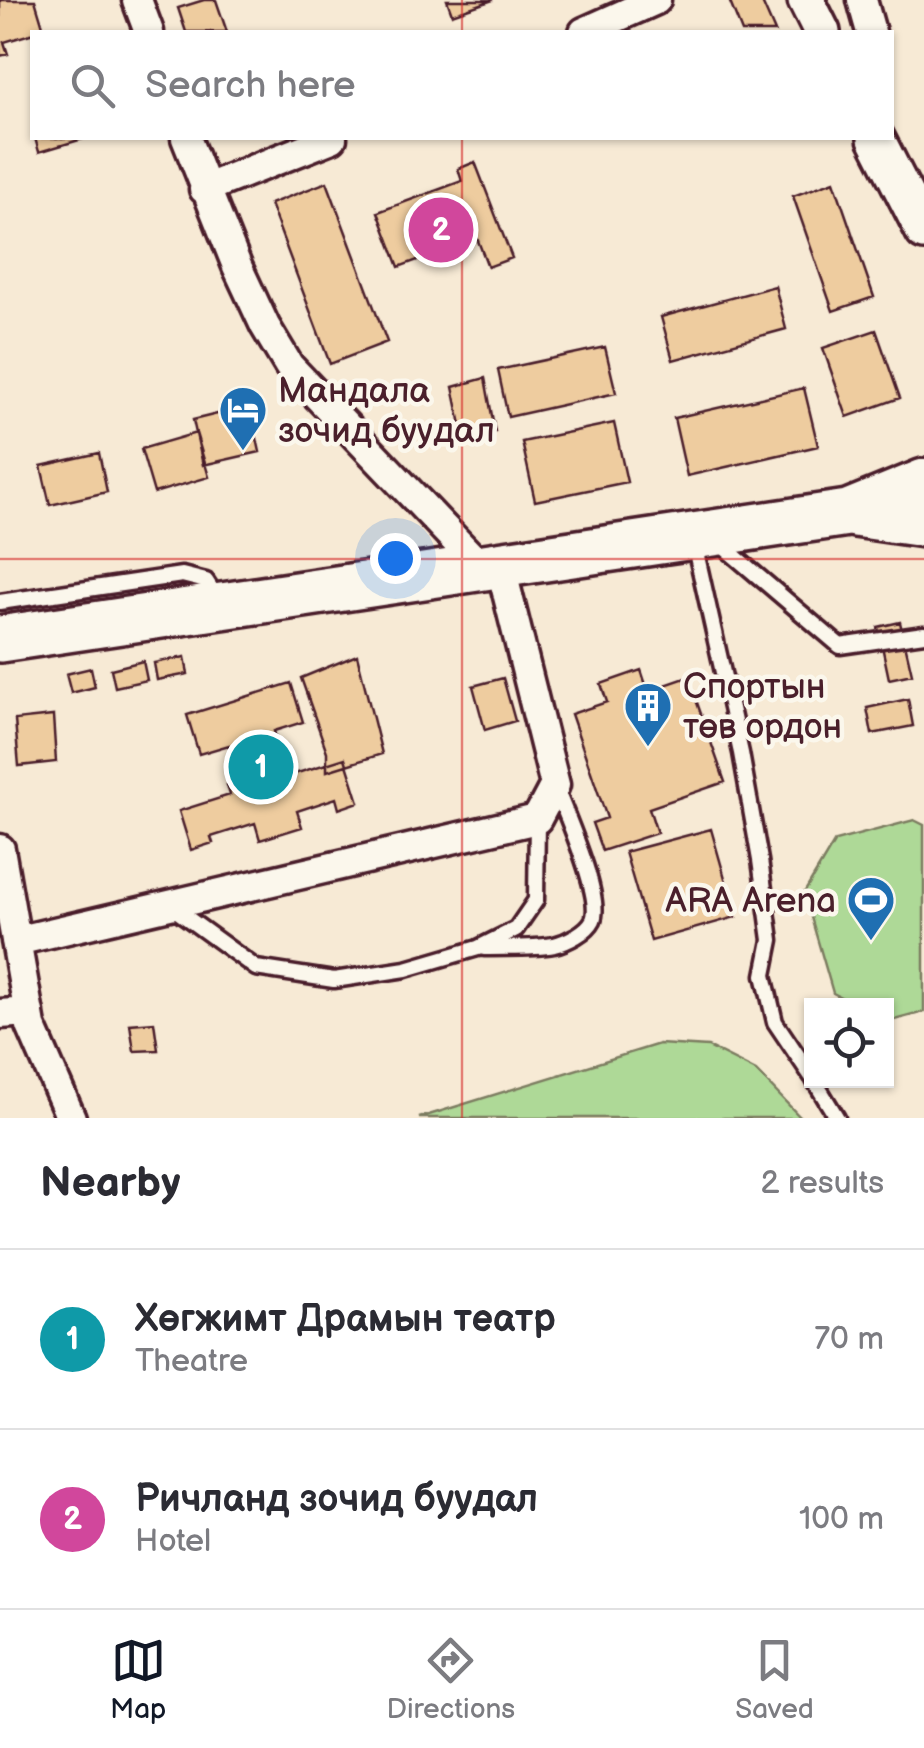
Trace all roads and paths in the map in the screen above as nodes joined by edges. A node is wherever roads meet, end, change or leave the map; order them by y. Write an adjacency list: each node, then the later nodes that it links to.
1 (138, 0): 5 (street)
2 (656, 0): 6 (street)
3 (806, 0): 7 (street)
4 (862, 0): 8 (street)
5 (148, 30)
6 (588, 30)
7 (821, 30)
8 (870, 30)
9 (187, 140): 12 (street)
10 (327, 140): 12 (street)
11 (877, 140): 13 (street)
12 (204, 189): 18 (street)
13 (924, 232)
14 (924, 482): 15 (highway)
15 (848, 513): 16 (highway); 17 (highway)
16 (924, 524)
17 (701, 536): 18 (highway); 21 (lane); 31 (lane)
18 (490, 565): 20 (highway); 23 (street)
19 (0, 602): 20 (lane)
20 (220, 606): 22 (highway)
21 (924, 634)
22 (0, 639)
23 (555, 785): 24 (street); 28 (lane)
24 (537, 819): 26 (street); 28 (lane)
25 (0, 849): 27 (street)
26 (168, 905): 27 (street); 28 (lane)
27 (16, 941): 29 (street)
28 (478, 948)
29 (29, 1012): 30 (street); 33 (street)
30 (0, 1014)
31 (804, 1065)
32 (818, 1088): 34 (lane)
33 (71, 1118)
34 (836, 1118)

